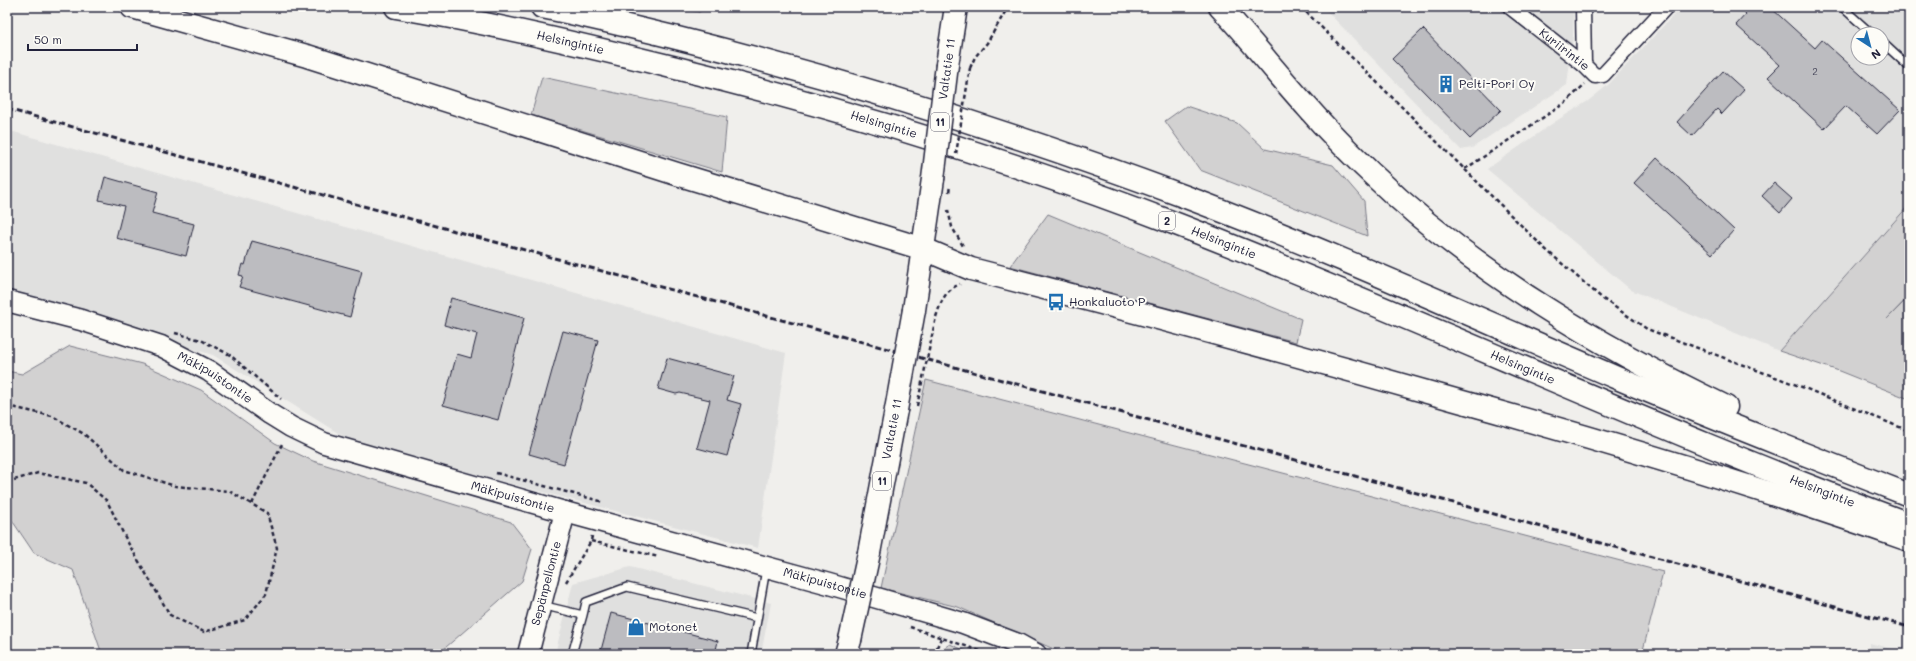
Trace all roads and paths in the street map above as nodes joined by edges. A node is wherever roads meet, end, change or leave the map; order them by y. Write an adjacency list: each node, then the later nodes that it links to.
1 (132, 7): 19 (highway)
2 (396, 7): 31 (highway, Helsingintie / 2)
3 (542, 7): 26 (highway, 2)
4 (956, 7): 19 (highway, Valtatie 11 / 11, bridge)
5 (1008, 7): 17 (path, bridge)
6 (1220, 7): 26 (highway)
7 (1301, 7): 18 (path)
8 (1510, 7): 14 (street, Kuriirintie)
9 (1583, 7): 14 (street)
10 (1666, 7): 16 (street, Kuriirintie)
11 (1842, 7): 12 (lane)
12 (1863, 26)
13 (1890, 49): 15 (lane)
14 (1584, 66): 16 (street, Kuriirintie)
15 (1909, 66)
16 (1595, 76): 18 (path)
17 (955, 161)
18 (1465, 169): 25 (path)
19 (924, 250): 23 (highway, Valtatie 11 / 11, bridge); 32 (highway)
20 (7, 301): 24 (street, Mäkipuistontie)
21 (936, 317): 23 (path, bridge)
22 (7, 406): 29 (path)
23 (906, 408): 41 (highway, Valtatie 11 / 11, bridge)
24 (291, 427): 29 (path); 30 (street, Mäkipuistontie)
25 (1909, 432)
26 (1874, 481): 28 (highway, 2)
27 (7, 482): 29 (path)
28 (1909, 495)
29 (252, 504)
30 (565, 512): 35 (street, Mäkipuistontie); 36 (street, Sepänpellontie)
31 (1909, 524)
32 (1909, 540)
33 (591, 541): 34 (path)
34 (667, 559)
35 (767, 567): 38 (lane); 47 (street, Mäkipuistontie)
36 (541, 605): 37 (lane); 42 (street, Sepänpellontie)
37 (583, 615): 38 (lane); 43 (lane)
38 (757, 618): 44 (lane)
39 (907, 626): 40 (path)
40 (941, 638): 45 (path); 46 (path)
41 (848, 647)
42 (528, 654)
43 (572, 654)
44 (751, 654)
45 (934, 654)
46 (989, 654)
47 (1036, 654)

